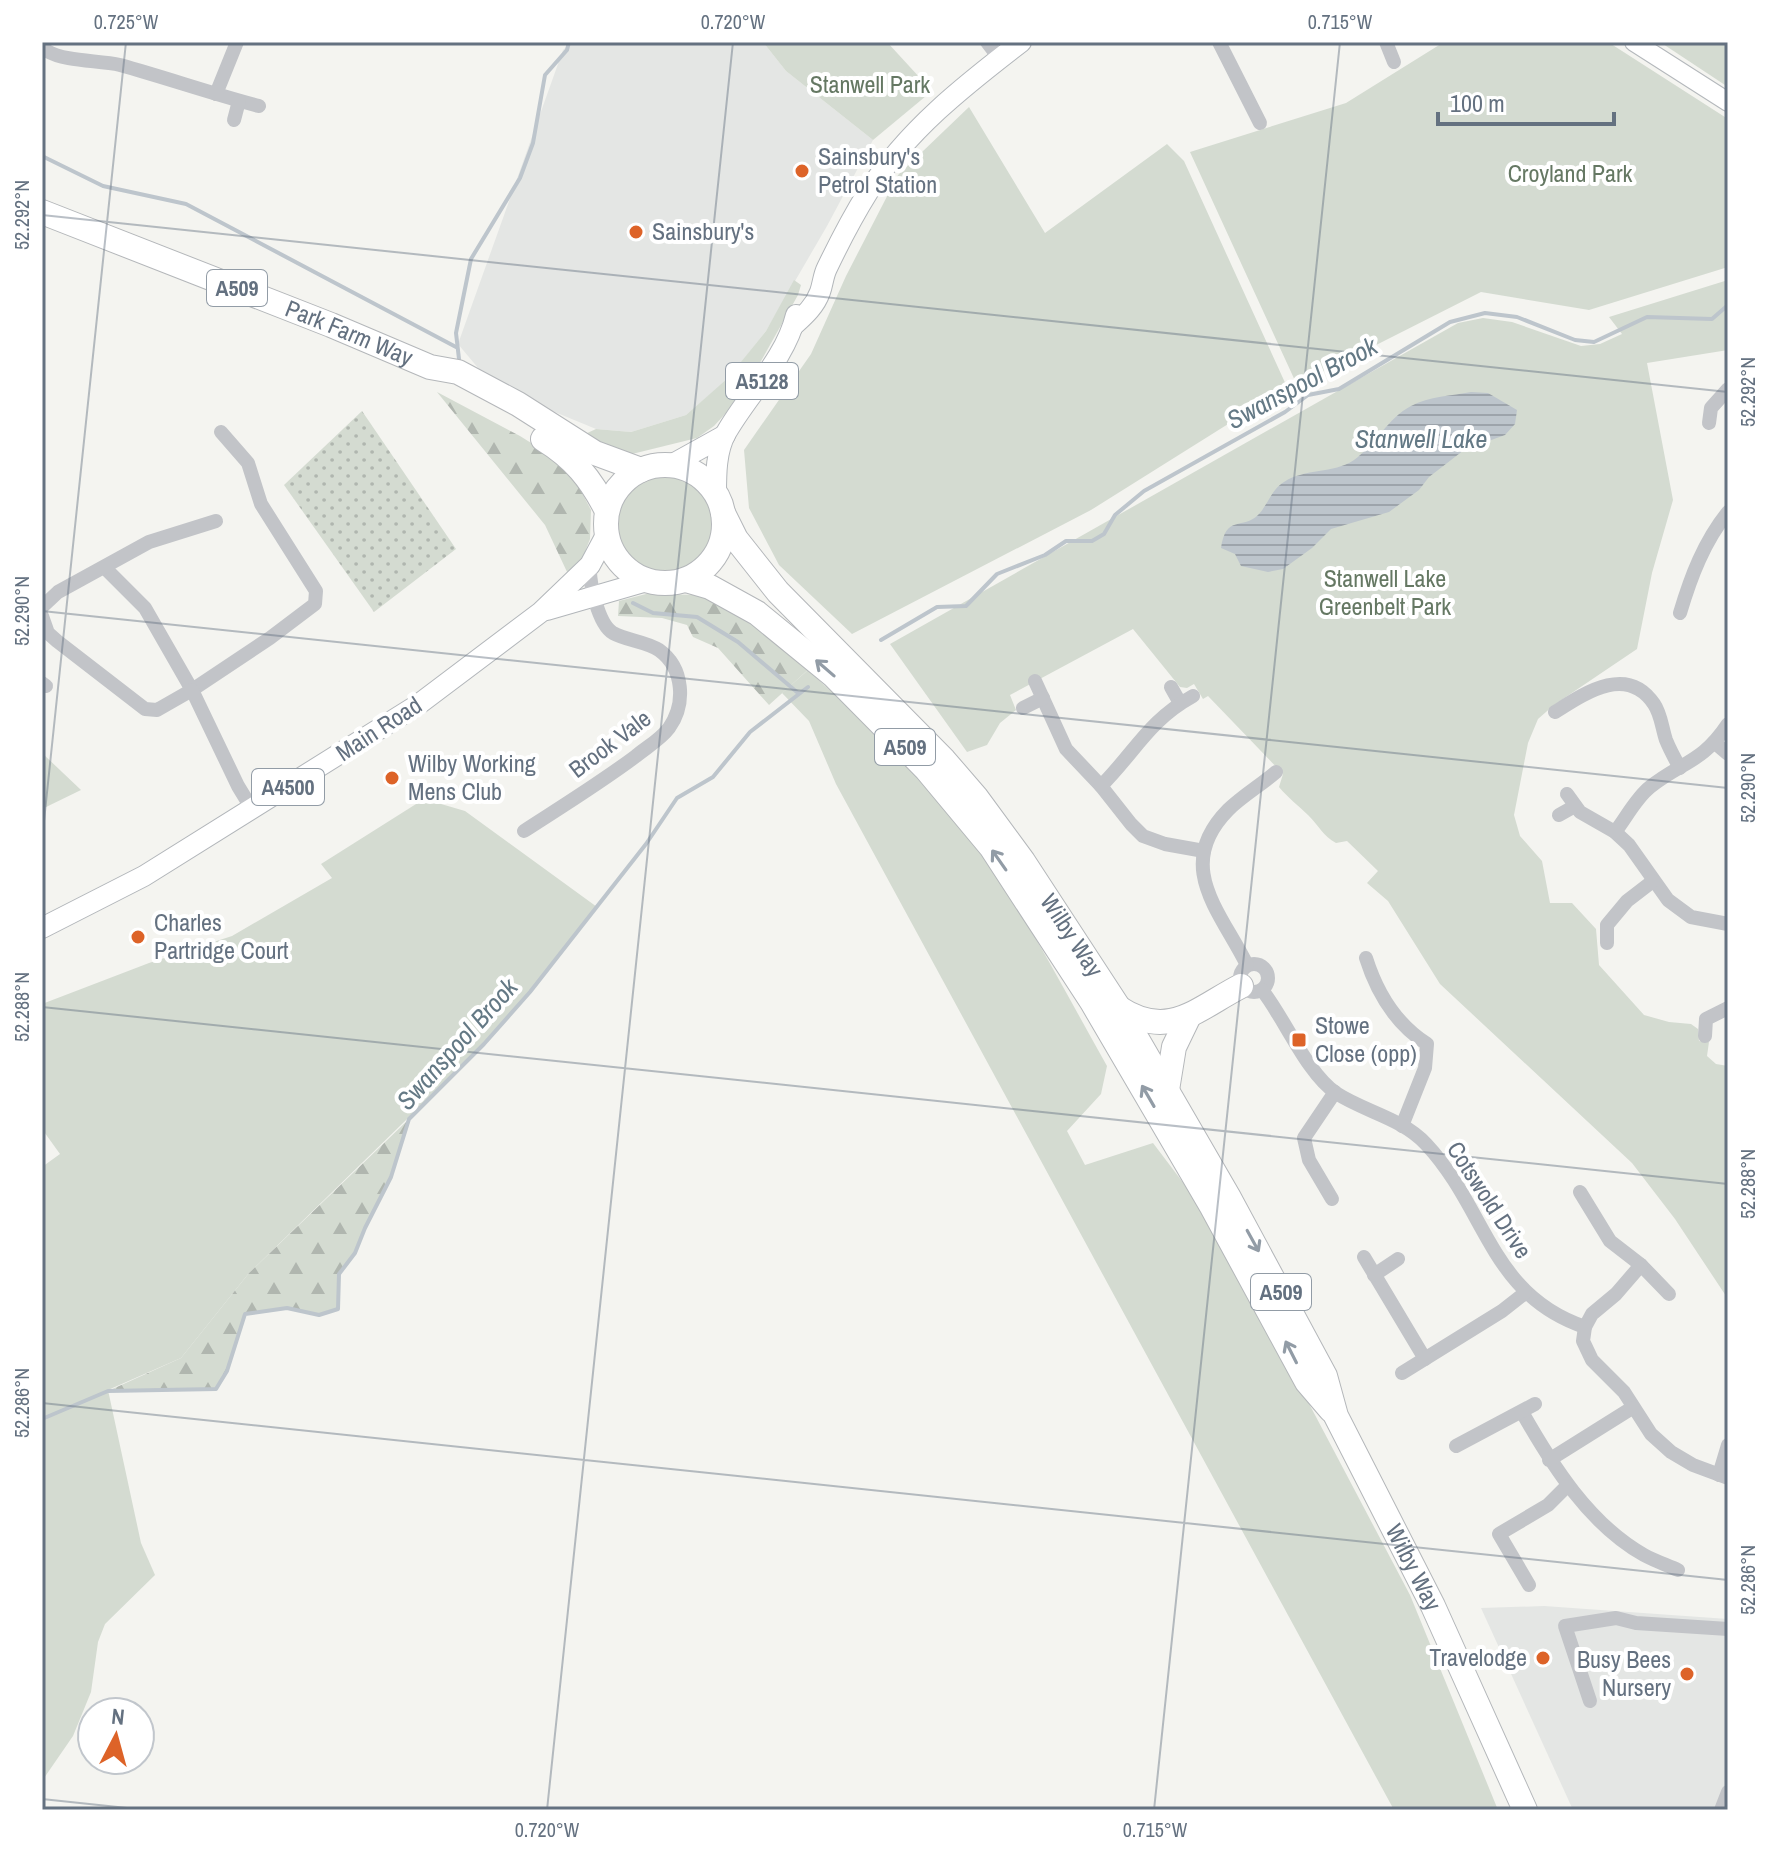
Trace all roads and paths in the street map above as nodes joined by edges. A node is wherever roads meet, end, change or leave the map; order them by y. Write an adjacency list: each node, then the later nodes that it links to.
1 (237, 42): 9 (street)
2 (1021, 42): 7 (main road, A5128)
3 (1219, 42): 14 (street)
4 (1386, 42): 8 (street)
5 (1634, 42): 11 (street)
6 (46, 49): 9 (street)
7 (993, 50): 20 (main road, A5128)
8 (1394, 62)
9 (216, 94): 10 (street)
10 (239, 101): 12 (street); 13 (street)
11 (1728, 102)
12 (259, 106)
13 (234, 120)
14 (1260, 123)
15 (42, 212): 16 (highway, Park Farm Way / A509)
16 (430, 367): 22 (highway, Park Farm Way / A509); 26 (highway, Park Farm Way / A509)
17 (1728, 389): 18 (street)
18 (1709, 423)
19 (221, 432): 39 (street)
20 (725, 435): 21 (main road, A5128); 23 (main road, A5128)
21 (671, 465): 22 (highway); 23 (highway)
22 (641, 470): 26 (highway)
23 (720, 504): 29 (highway); 60 (highway, Wilby Way / A509)
24 (1728, 512): 34 (street)
25 (216, 521): 28 (street)
26 (606, 523): 27 (main road, Main Road / A4500); 30 (highway)
27 (590, 565): 31 (street, Brook Vale); 33 (main road, Main Road / A4500)
28 (105, 568): 32 (street); 39 (street)
29 (686, 580): 30 (highway); 81 (highway, Wilby Way / A509, one-way to 29)
30 (647, 581): 31 (main road, Main Road / A4500)
31 (594, 595): 33 (main road, Main Road / A4500); 51 (street, Brook Vale)
32 (42, 607)
33 (541, 612): 49 (main road, Main Road / A4500)
34 (1680, 613)
35 (42, 616): 36 (street)
36 (45, 635): 39 (street)
37 (1035, 681): 40 (street)
38 (1171, 687): 48 (street)
39 (192, 690): 49 (street)
40 (1043, 698): 41 (street); 48 (street)
41 (1023, 708)
42 (1555, 712): 46 (street)
43 (1728, 724): 44 (street)
44 (1715, 743): 45 (street); 46 (street)
45 (1728, 754)
46 (1680, 768): 52 (street)
47 (1276, 772): 53 (street)
48 (1101, 786): 53 (street)
49 (252, 809): 56 (main road, Main Road / A4500)
50 (1559, 815): 52 (street)
51 (524, 831)
52 (1615, 832): 54 (street)
53 (1204, 851): 59 (street, Cotswold Drive)
54 (1653, 881): 55 (street); 57 (street)
55 (1728, 924)
56 (42, 928)
57 (1607, 943)
58 (1354, 975): 66 (street)
59 (1250, 980): 62 (highway); 65 (street, Cotswold Drive)
60 (1119, 1008): 62 (highway); 64 (highway, Wilby Way / A509)
61 (1728, 1008): 63 (street)
62 (1188, 1018): 64 (highway)
63 (1705, 1036)
64 (1167, 1090): 81 (highway, Wilby Way / A509, one-way to 81)
65 (1335, 1092): 66 (street, Cotswold Drive); 68 (street)
66 (1402, 1126): 75 (street, Cotswold Drive)
67 (1287, 1137): 68 (street)
68 (1304, 1138): 70 (street)
69 (1580, 1192): 73 (street)
70 (1332, 1199)
71 (1364, 1257): 74 (street)
72 (1398, 1259): 74 (street)
73 (1641, 1265): 76 (street); 77 (street)
74 (1374, 1275): 78 (street)
75 (1525, 1293): 77 (street, Cotswold Drive); 78 (street)
76 (1669, 1294)
77 (1585, 1327): 80 (street)
78 (1425, 1359): 79 (street)
79 (1402, 1373)
80 (1632, 1408): 84 (street); 85 (street)
81 (1336, 1416): 92 (highway, Wilby Way / A509)
82 (1728, 1445): 85 (street)
83 (1456, 1446): 84 (street)
84 (1549, 1460): 86 (street)
85 (1723, 1476)
86 (1567, 1486): 87 (street); 88 (street)
87 (1678, 1570)
88 (1529, 1585)
89 (1728, 1629): 90 (street)
90 (1590, 1701)
91 (1728, 1792): 93 (street)
92 (1525, 1810)
93 (1721, 1810)

